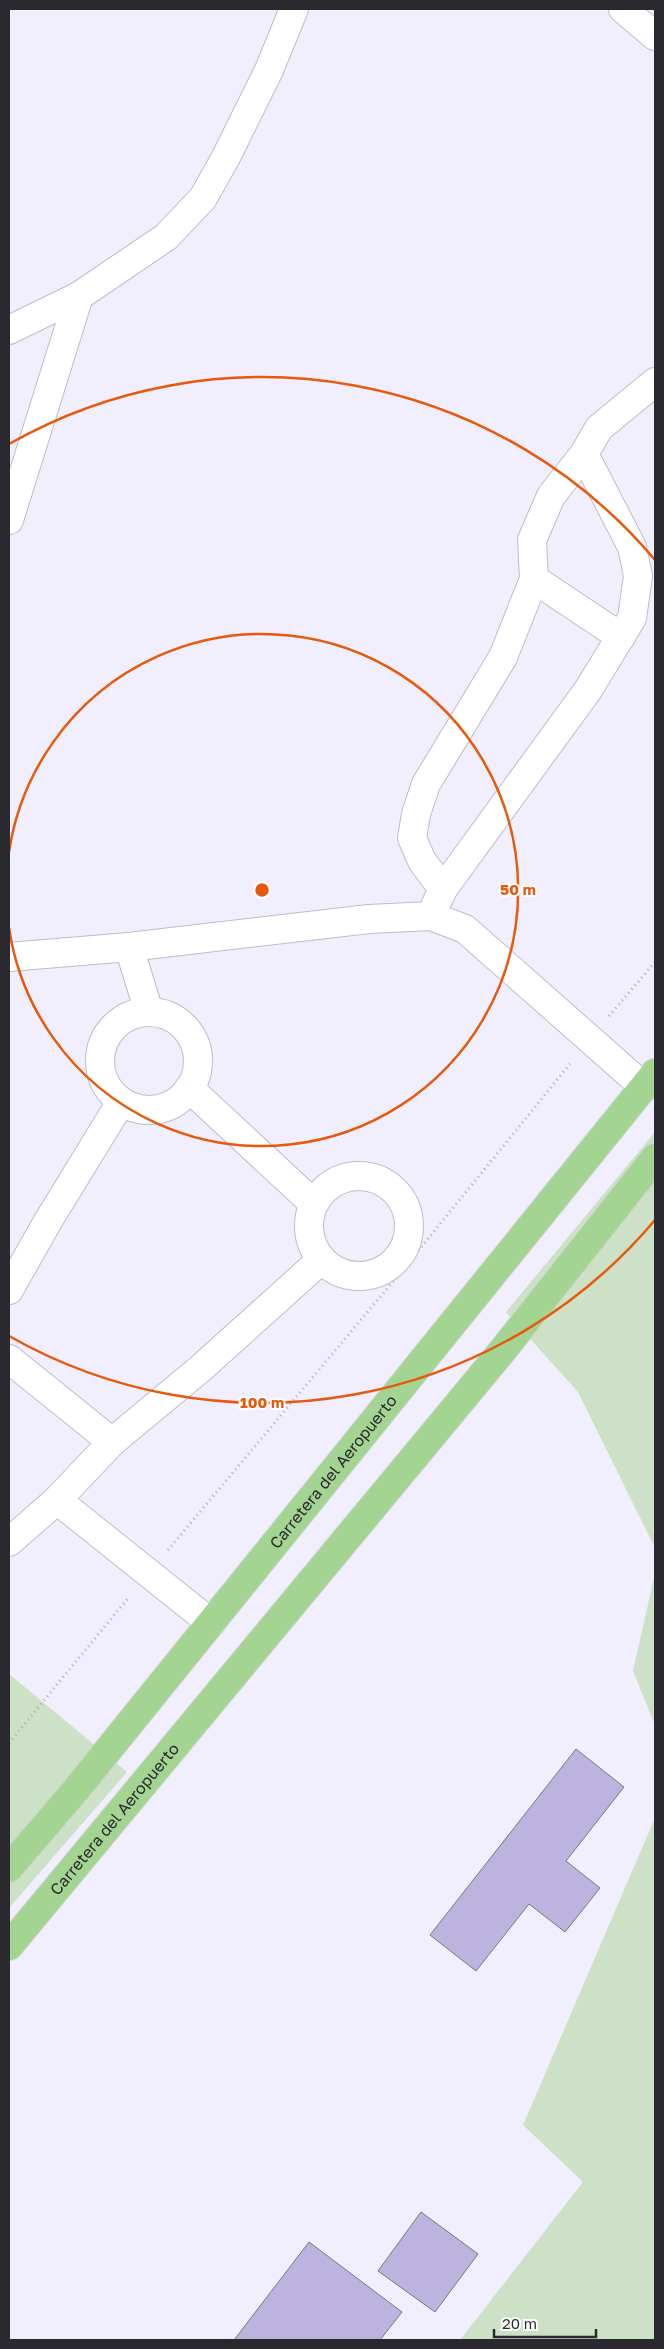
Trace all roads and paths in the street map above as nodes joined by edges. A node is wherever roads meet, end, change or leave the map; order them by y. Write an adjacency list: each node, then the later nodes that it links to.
1 (294, 9): 4 (street)
2 (622, 9): 3 (street)
3 (655, 36)
4 (78, 296): 5 (street); 8 (street)
5 (9, 330)
6 (655, 382): 7 (street)
7 (584, 454): 9 (street); 10 (street)
8 (9, 520)
9 (534, 580): 10 (street); 11 (street)
10 (621, 637): 11 (street)
11 (442, 889): 12 (street)
12 (431, 916): 13 (street); 17 (street)
13 (129, 947): 14 (street); 16 (street)
14 (9, 957)
15 (655, 962): 17 (path)
16 (149, 1012): 19 (street); 20 (street)
17 (590, 1040): 18 (street); 29 (path)
18 (650, 1080): 30 (main road, Carretera del Aeropuerto)
19 (189, 1088): 20 (street); 22 (street)
20 (120, 1102): 24 (street)
21 (655, 1158): 33 (main road, Carretera del Aeropuerto)
22 (314, 1204): 23 (street); 23 (street)
23 (321, 1260): 26 (street)
24 (9, 1290)
25 (9, 1359): 26 (street)
26 (112, 1442): 27 (street)
27 (57, 1500): 28 (street); 29 (street)
28 (9, 1542)
29 (148, 1573): 30 (street); 31 (path)
30 (211, 1623): 32 (main road, Carretera del Aeropuerto)
31 (9, 1744)
32 (9, 1868)
33 (9, 1946)

